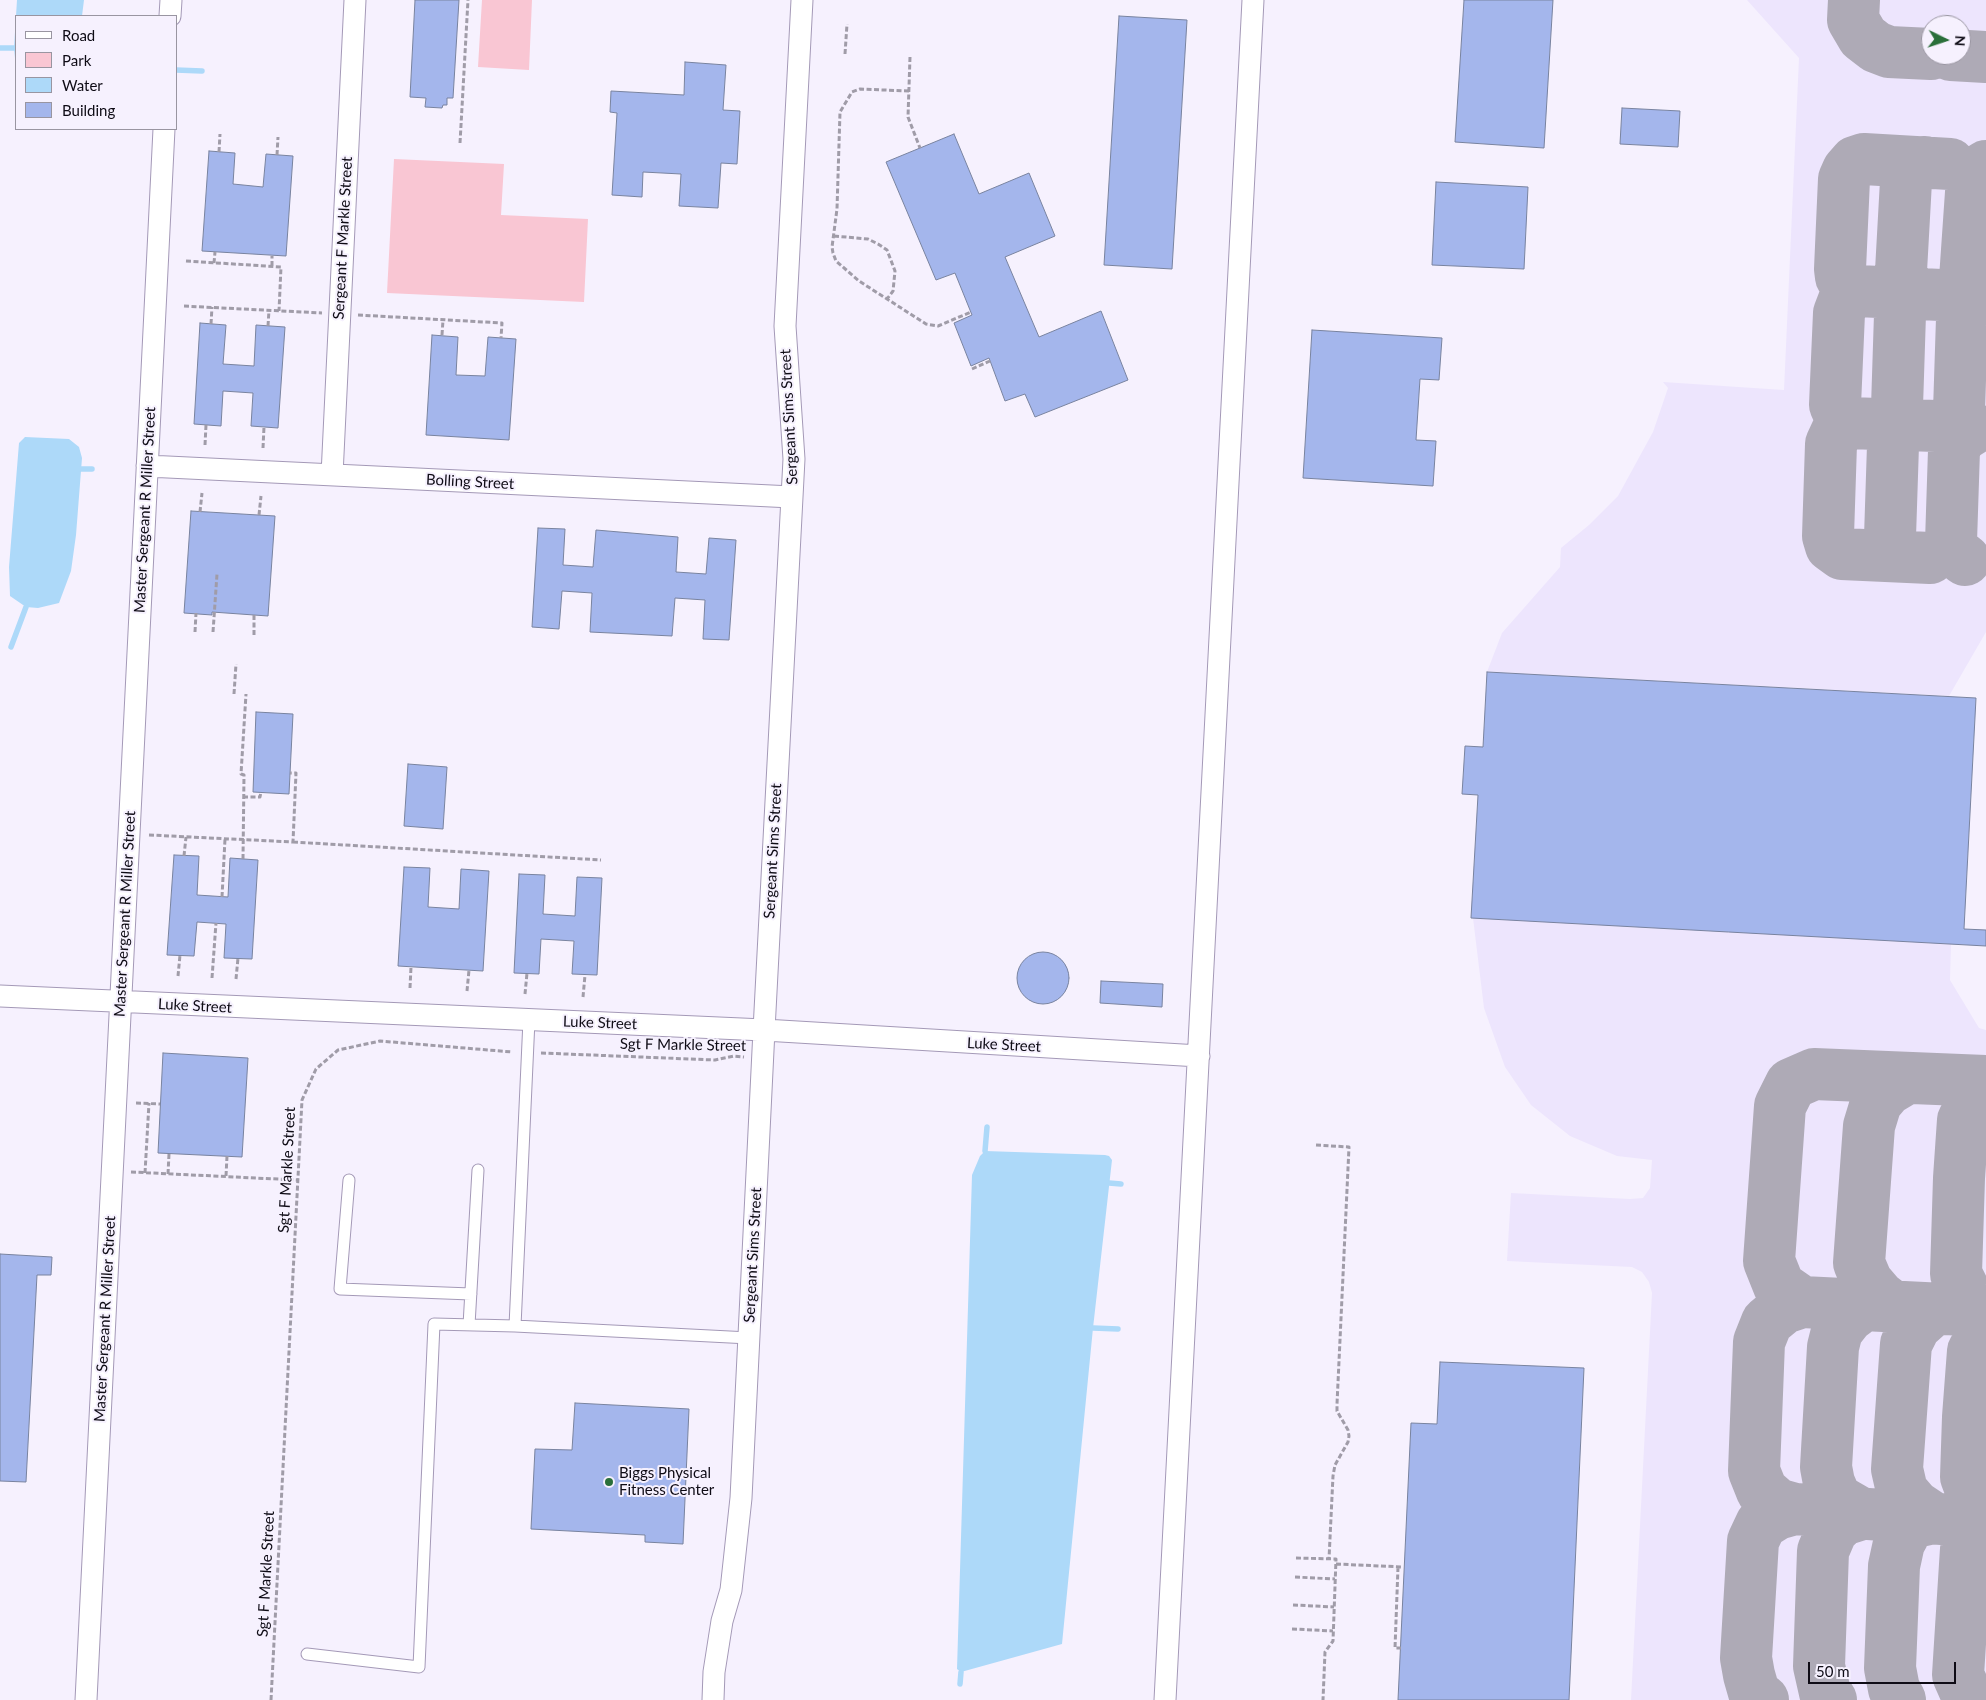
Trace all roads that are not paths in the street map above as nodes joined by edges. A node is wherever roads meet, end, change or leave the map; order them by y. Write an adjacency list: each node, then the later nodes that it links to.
1 (171, 0): 5 (street)
2 (355, 0): 8 (street, Sergeant F Markle Street)
3 (802, 0): 9 (street, Sergeant Sims Street)
4 (1253, 0): 14 (street)
5 (170, 15)
6 (164, 130): 7 (street, Master Sergeant R Miller Street)
7 (147, 466): 8 (street, Bolling Street); 11 (street, Master Sergeant R Miller Street)
8 (332, 475): 9 (street, Bolling Street)
9 (792, 497): 13 (street, Sergeant Sims Street)
10 (0, 996): 11 (street, Luke Street)
11 (120, 1002): 12 (street, Luke Street); 22 (street, Master Sergeant R Miller Street)
12 (529, 1020): 13 (street, Luke Street); 19 (lane)
13 (764, 1030): 14 (street, Luke Street); 20 (street, Sergeant Sims Street)
14 (1199, 1056): 24 (street)
15 (478, 1170): 17 (lane)
16 (349, 1180): 17 (lane)
17 (471, 1294): 18 (lane)
18 (469, 1325): 19 (lane); 21 (lane)
19 (515, 1326): 20 (lane)
20 (749, 1338): 23 (street, Sergeant Sims Street)
21 (307, 1654)
22 (86, 1700)
23 (713, 1700)
24 (1165, 1700)

